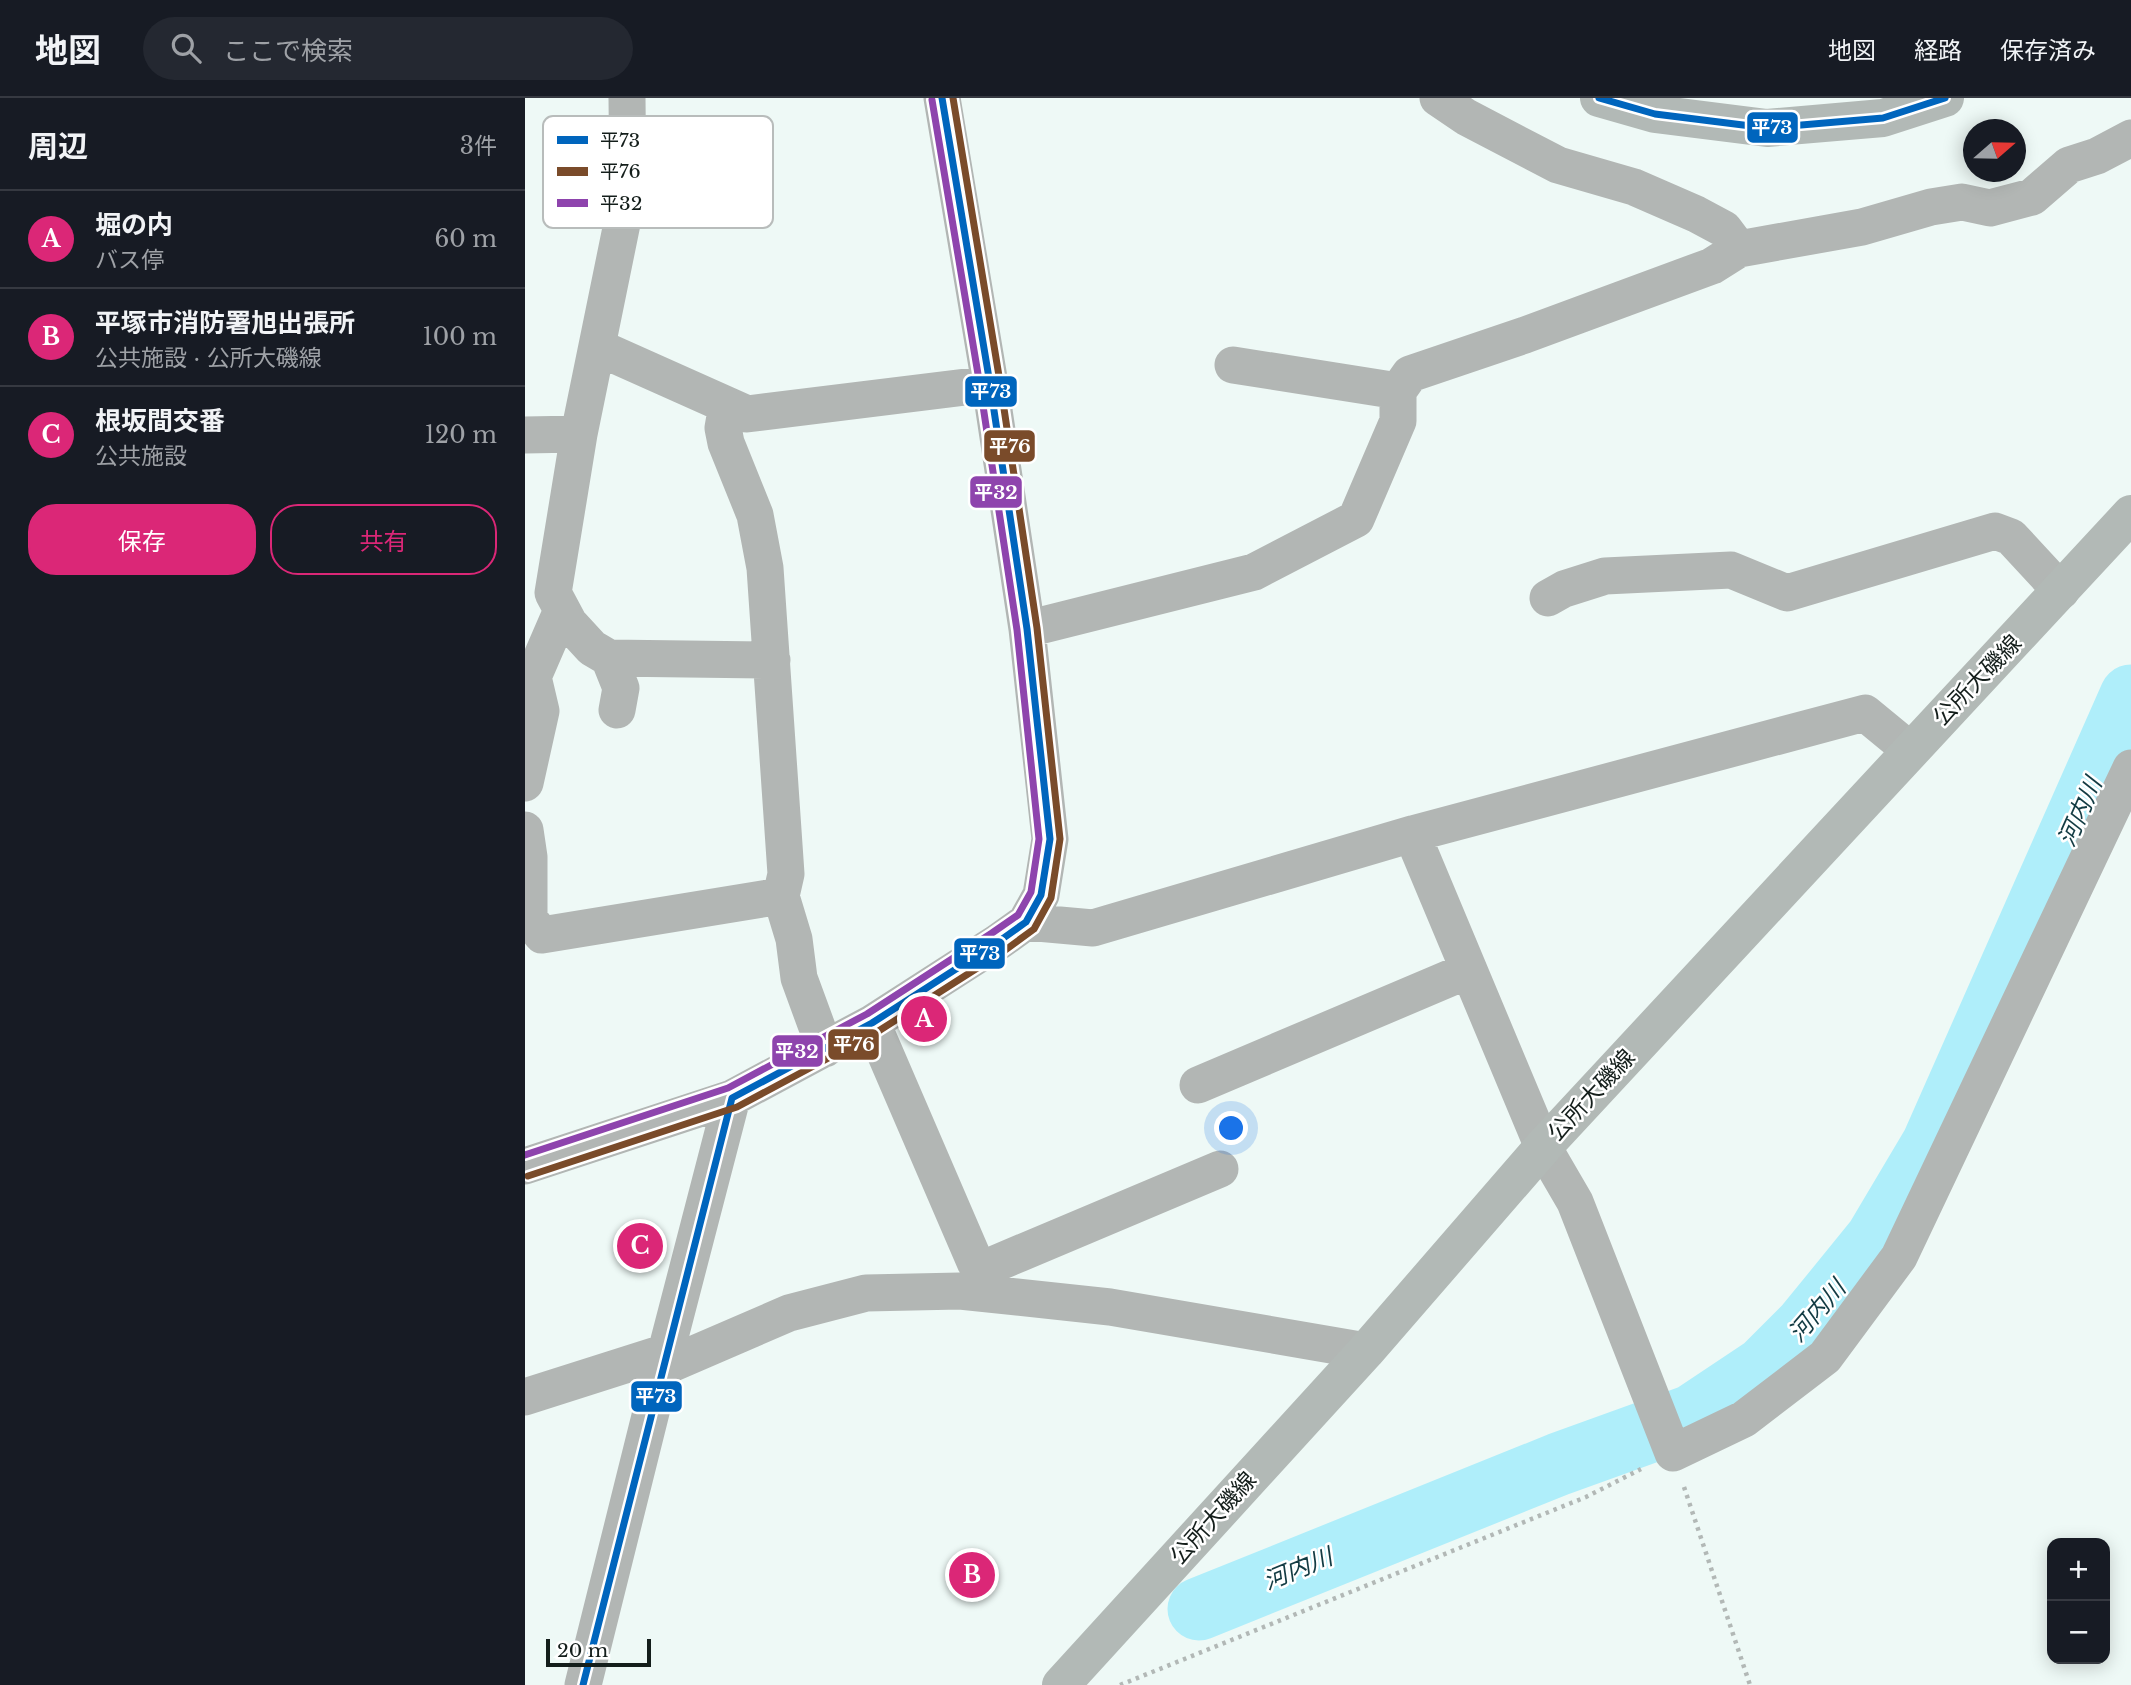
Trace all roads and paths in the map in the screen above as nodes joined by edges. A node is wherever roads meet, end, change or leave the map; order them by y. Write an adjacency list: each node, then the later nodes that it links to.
1 (627, 98): 7 (street)
2 (942, 98): 13 (street)
3 (1438, 98): 10 (street)
4 (1599, 98): 6 (main road)
5 (1945, 98): 6 (main road)
6 (1875, 108)
7 (627, 116)
8 (2131, 138): 10 (street)
9 (621, 228): 11 (street)
10 (1739, 249): 14 (street)
11 (597, 347): 15 (street); 16 (street)
12 (1233, 365): 14 (street)
13 (990, 384): 15 (street); 22 (street)
14 (1398, 391): 22 (street)
15 (727, 405): 24 (street)
16 (579, 434): 17 (street); 21 (street)
17 (525, 435)
18 (2131, 514): 19 (main road, 公所大磯線)
19 (2061, 591): 20 (street); 26 (main road, 公所大磯線)
20 (1548, 598)
21 (558, 601): 23 (street); 28 (street)
22 (1027, 629): 32 (street)
23 (609, 657): 24 (street); 25 (street)
24 (772, 660): 31 (street)
25 (617, 710)
26 (1910, 750): 30 (street); 38 (main road, 公所大磯線)
27 (2131, 768): 44 (street)
28 (525, 783)
29 (525, 830): 31 (street)
30 (1412, 834): 32 (street); 33 (street)
31 (781, 896): 35 (street)
32 (1026, 922): 34 (street)
33 (1469, 970): 36 (street); 38 (street)
34 (872, 1023): 35 (street); 40 (street)
35 (824, 1049): 37 (street)
36 (1198, 1085)
37 (732, 1098): 39 (street); 42 (street)
38 (1543, 1147): 41 (main road, 公所大磯線); 44 (street)
39 (525, 1166)
40 (1220, 1169)
41 (1366, 1351): 42 (street); 46 (main road, 公所大磯線)
42 (665, 1359): 43 (street); 45 (street)
43 (525, 1397)
44 (1673, 1452): 47 (path); 48 (path)
45 (583, 1685)
46 (1061, 1685)
47 (1120, 1685)
48 (1750, 1685)

